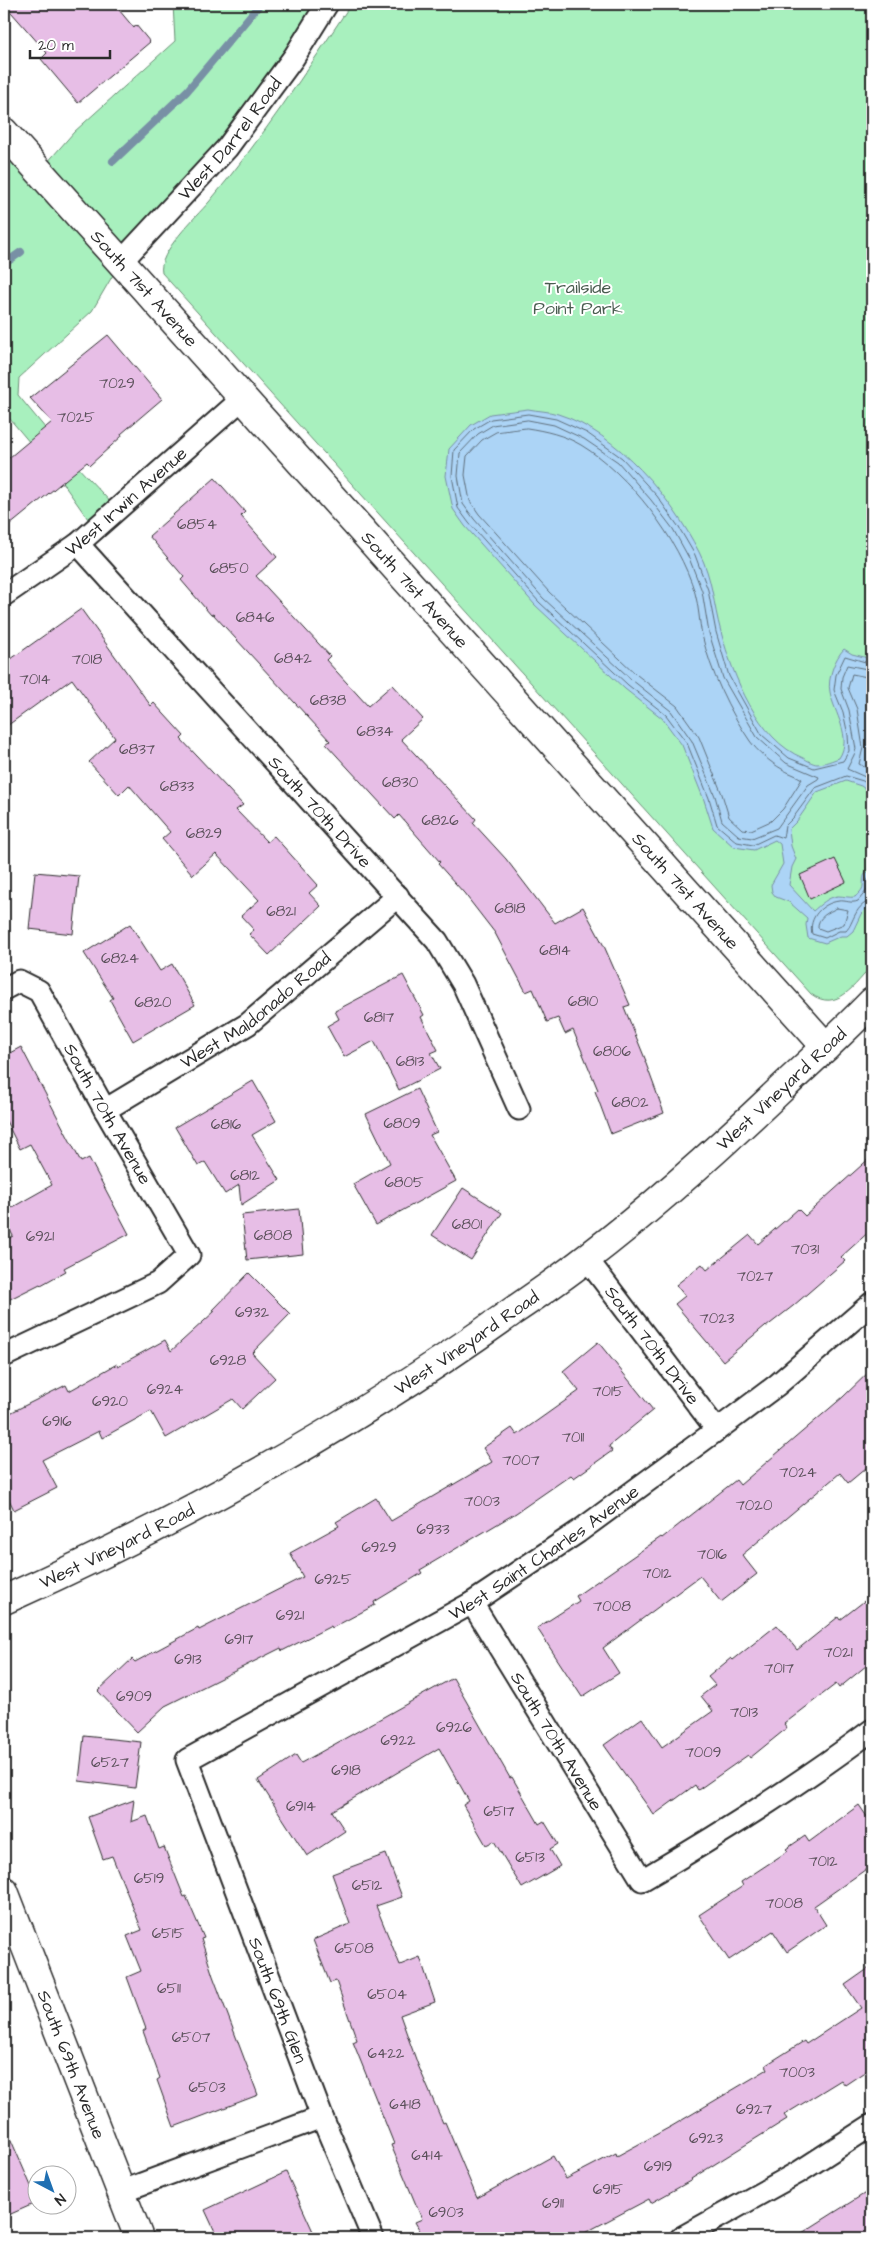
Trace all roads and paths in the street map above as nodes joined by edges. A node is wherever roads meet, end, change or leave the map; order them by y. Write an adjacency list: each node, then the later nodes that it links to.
1 (327, 4): 3 (street, West Darrel Road)
2 (4, 132): 3 (street, South 71st Avenue)
3 (120, 263): 4 (street, South 71st Avenue)
4 (242, 399): 5 (street, West Irwin Avenue); 10 (street, South 71st Avenue)
5 (78, 544): 6 (street, West Irwin Avenue); 7 (street, South 70th Drive)
6 (4, 595)
7 (398, 896): 11 (street, South 70th Drive); 12 (street, West Maldonado Road)
8 (11, 985): 12 (street, South 70th Avenue)
9 (872, 1002): 10 (street, West Vineyard Road)
10 (826, 1047): 13 (street, West Vineyard Road)
11 (519, 1108)
12 (105, 1110): 15 (street, South 70th Avenue)
13 (587, 1259): 16 (street, South 70th Drive); 17 (street, West Vineyard Road)
14 (872, 1302): 16 (street, West Saint Charles Avenue)
15 (4, 1356)
16 (717, 1430): 18 (street, West Saint Charles Avenue)
17 (4, 1600)
18 (472, 1603): 19 (street, South 70th Avenue); 20 (street, West Saint Charles Avenue)
19 (872, 1730)
20 (187, 1760): 22 (street, South 69th Glen)
21 (4, 1891): 24 (street, South 69th Avenue)
22 (322, 2117): 24 (street); 26 (street, South 69th Glen)
23 (872, 2125): 27 (street)
24 (120, 2192): 25 (street, South 69th Avenue)
25 (139, 2238)
26 (373, 2238)
27 (681, 2238)

